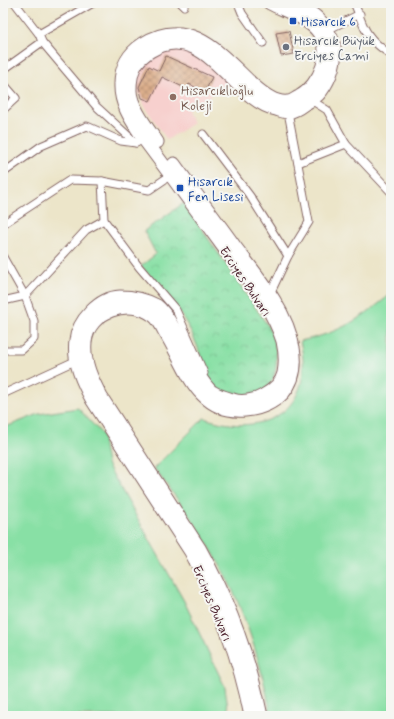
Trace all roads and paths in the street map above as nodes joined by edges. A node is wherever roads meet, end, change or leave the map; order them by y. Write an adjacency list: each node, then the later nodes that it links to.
1 (15, 3): 9 (street)
2 (93, 3): 9 (street)
3 (238, 3): 11 (street)
4 (270, 3): 19 (highway, Erciyes Bulvarı)
5 (290, 3): 8 (highway)
6 (354, 3): 7 (street)
7 (360, 14): 8 (street); 12 (street)
8 (327, 30): 15 (highway)
9 (39, 34): 10 (street)
10 (42, 42): 13 (street); 19 (street)
11 (263, 43)
12 (391, 55)
13 (3, 70)
14 (3, 84): 16 (street)
15 (311, 100): 17 (highway); 20 (street)
16 (3, 110)
17 (288, 112): 21 (street); 31 (highway, Erciyes Bulvarı)
18 (203, 134): 28 (street)
19 (140, 141): 22 (street); 23 (highway, Erciyes Bulvarı)
20 (346, 144): 21 (street); 25 (street)
21 (298, 163): 28 (street)
22 (3, 173)
23 (171, 175): 24 (street); 36 (highway, Erciyes Bulvarı)
24 (102, 181): 26 (street); 27 (street)
25 (391, 192)
26 (104, 220): 32 (street); 36 (street)
27 (3, 224)
28 (288, 256): 31 (street)
29 (3, 257): 30 (street)
30 (6, 269): 32 (street)
31 (270, 294): 39 (highway, Erciyes Bulvarı)
32 (25, 296): 33 (street); 34 (street)
33 (3, 301)
34 (3, 350)
35 (77, 360): 36 (highway, Erciyes Bulvarı); 37 (street); 38 (highway, Erciyes Bulvarı)
36 (208, 387)
37 (3, 394)
38 (251, 716)
39 (261, 716)

